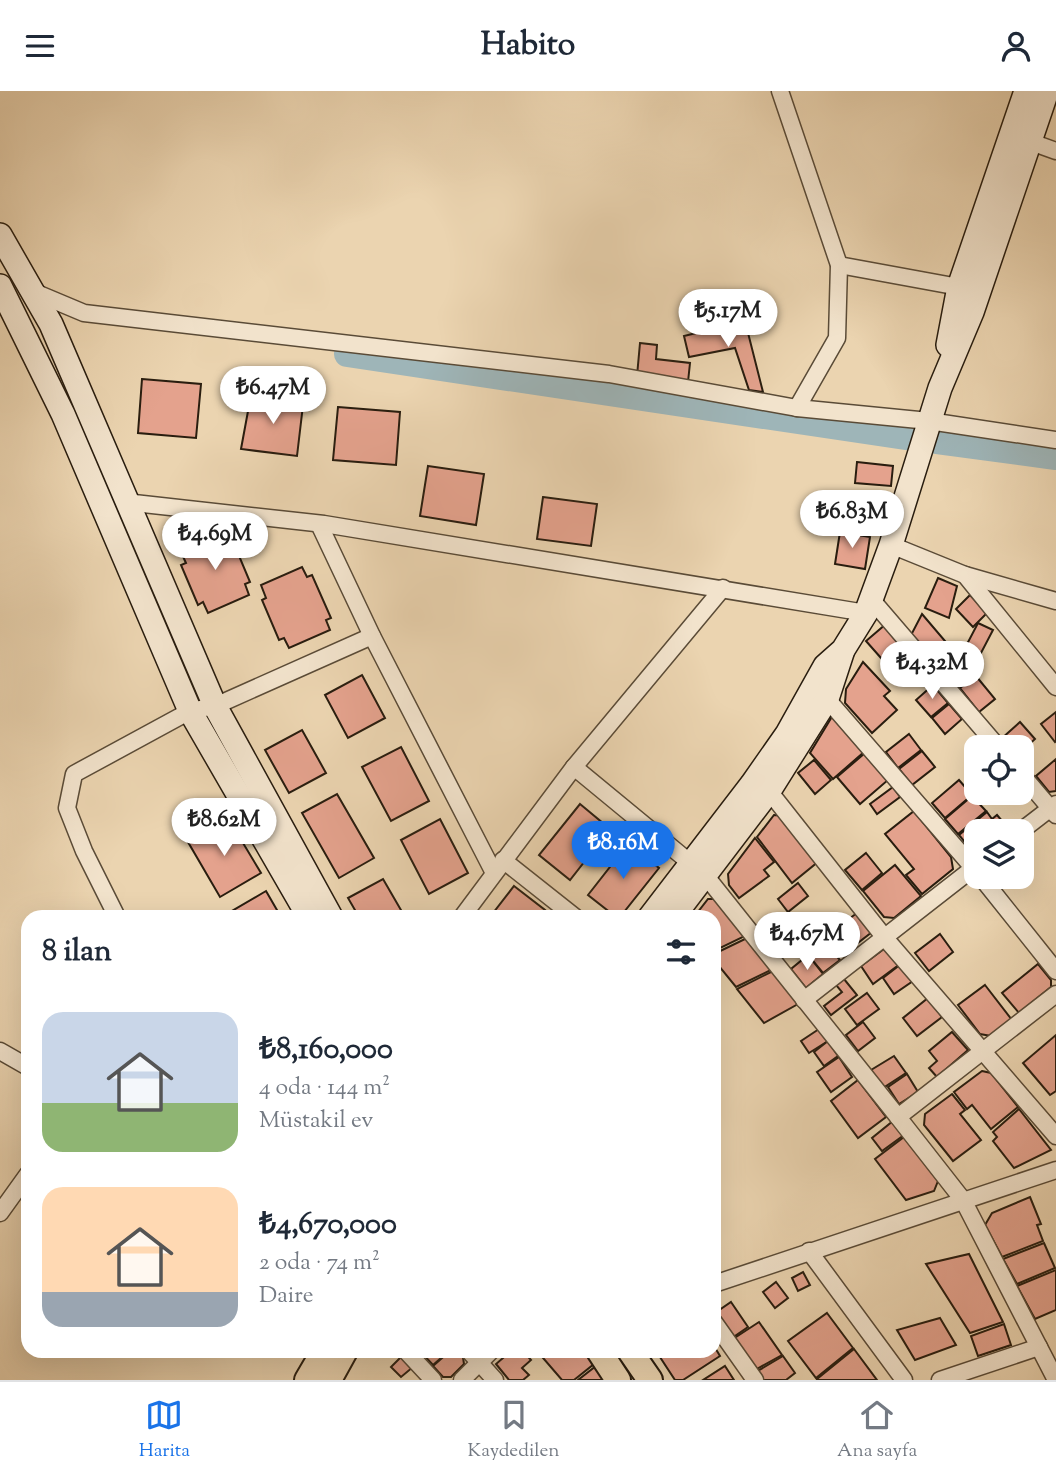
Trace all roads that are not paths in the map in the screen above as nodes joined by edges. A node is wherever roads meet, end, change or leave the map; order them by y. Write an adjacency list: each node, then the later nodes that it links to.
1 (780, 91): 7 (street)
2 (1026, 91): 8 (main road)
3 (1048, 91): 4 (main road)
4 (1031, 142): 5 (street); 14 (main road)
5 (1056, 151)
6 (0, 235): 9 (main road)
7 (839, 265): 8 (street); 15 (street)
8 (959, 287): 14 (main road)
9 (34, 292): 10 (main road); 11 (street); 12 (main road)
10 (1, 297): 13 (main road)
11 (84, 313): 12 (street); 15 (street)
12 (51, 324): 13 (main road); 18 (main road)
13 (23, 328): 30 (main road)
14 (940, 388): 16 (main road)
15 (797, 408): 16 (street)
16 (929, 421): 17 (street); 20 (main road)
17 (1056, 440)
18 (125, 502): 19 (street); 29 (main road)
19 (319, 524): 22 (street); 25 (street)
20 (891, 545): 21 (street); 24 (main road)
21 (965, 575): 23 (street); 27 (street)
22 (723, 588): 24 (street); 32 (street)
23 (1056, 601)
24 (868, 606): 26 (main road); 31 (street)
25 (372, 636): 29 (street); 38 (street)
26 (843, 650): 28 (main road); 39 (main road)
27 (1056, 687)
28 (827, 699): 34 (main road); 37 (street)
29 (215, 706): 30 (street); 44 (main road)
30 (190, 711): 42 (street); 43 (main road)
31 (987, 735)
32 (574, 767): 38 (street); 39 (street)
33 (1034, 788): 35 (street)
34 (769, 791): 39 (main road); 49 (street)
35 (1054, 809): 36 (street)
36 (1034, 822)
37 (964, 855)
38 (498, 866): 45 (street); 46 (street)
39 (698, 869): 47 (main road); 48 (main road); 52 (street)
40 (964, 879): 49 (street)
41 (992, 889): 50 (street)
42 (114, 910)
43 (305, 910)
44 (327, 910)
45 (467, 910)
46 (564, 910)
47 (657, 910)
48 (677, 910)
49 (885, 937): 52 (street); 54 (street)
50 (1056, 971)
51 (1056, 994): 54 (street)
52 (804, 1000): 56 (street)
53 (0, 1051): 55 (street)
54 (983, 1051): 56 (street); 57 (street)
55 (21, 1063)
56 (898, 1117): 60 (street)
57 (1056, 1136)
58 (1056, 1170): 60 (street)
59 (21, 1184): 61 (street)
60 (963, 1200): 62 (street); 65 (street)
61 (0, 1213)
62 (809, 1251): 63 (street); 77 (street)
63 (721, 1282)
64 (721, 1332): 76 (street)
65 (1039, 1347): 78 (street); 79 (street)
66 (413, 1358): 72 (street)
67 (478, 1358): 73 (street)
68 (482, 1358): 74 (street)
69 (604, 1358): 75 (main road)
70 (327, 1360): 71 (main road)
71 (307, 1380)
72 (433, 1380)
73 (462, 1380)
74 (495, 1380)
75 (618, 1380)
76 (755, 1380)
77 (905, 1380)
78 (940, 1380)
79 (1056, 1380)

